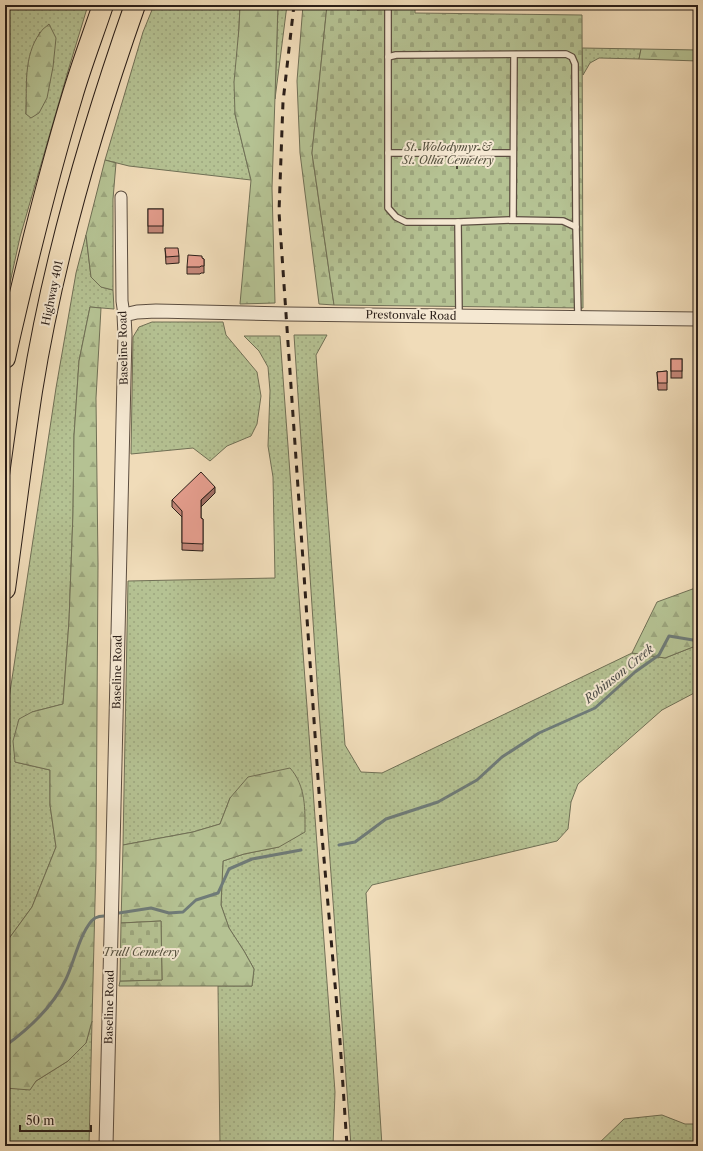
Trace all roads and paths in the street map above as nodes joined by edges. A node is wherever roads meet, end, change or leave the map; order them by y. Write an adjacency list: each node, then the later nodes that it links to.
1 (103, 5): 16 (highway)
2 (135, 5): 17 (highway, Highway 401)
3 (388, 5): 5 (lane)
4 (514, 55): 5 (lane); 7 (lane); 11 (lane)
5 (388, 57): 6 (lane)
6 (388, 153): 7 (lane); 10 (lane)
7 (513, 153): 9 (lane)
8 (122, 197): 12 (street, Baseline Road)
9 (513, 220): 10 (lane); 11 (lane)
10 (458, 222): 13 (lane)
11 (576, 227): 14 (lane)
12 (124, 315): 13 (street, Prestonvale Road); 18 (street, Baseline Road)
13 (458, 316): 14 (street, Prestonvale Road)
14 (578, 317): 15 (street, Prestonvale Road)
15 (698, 319)
16 (5, 358)
17 (5, 589)
18 (106, 1146)

